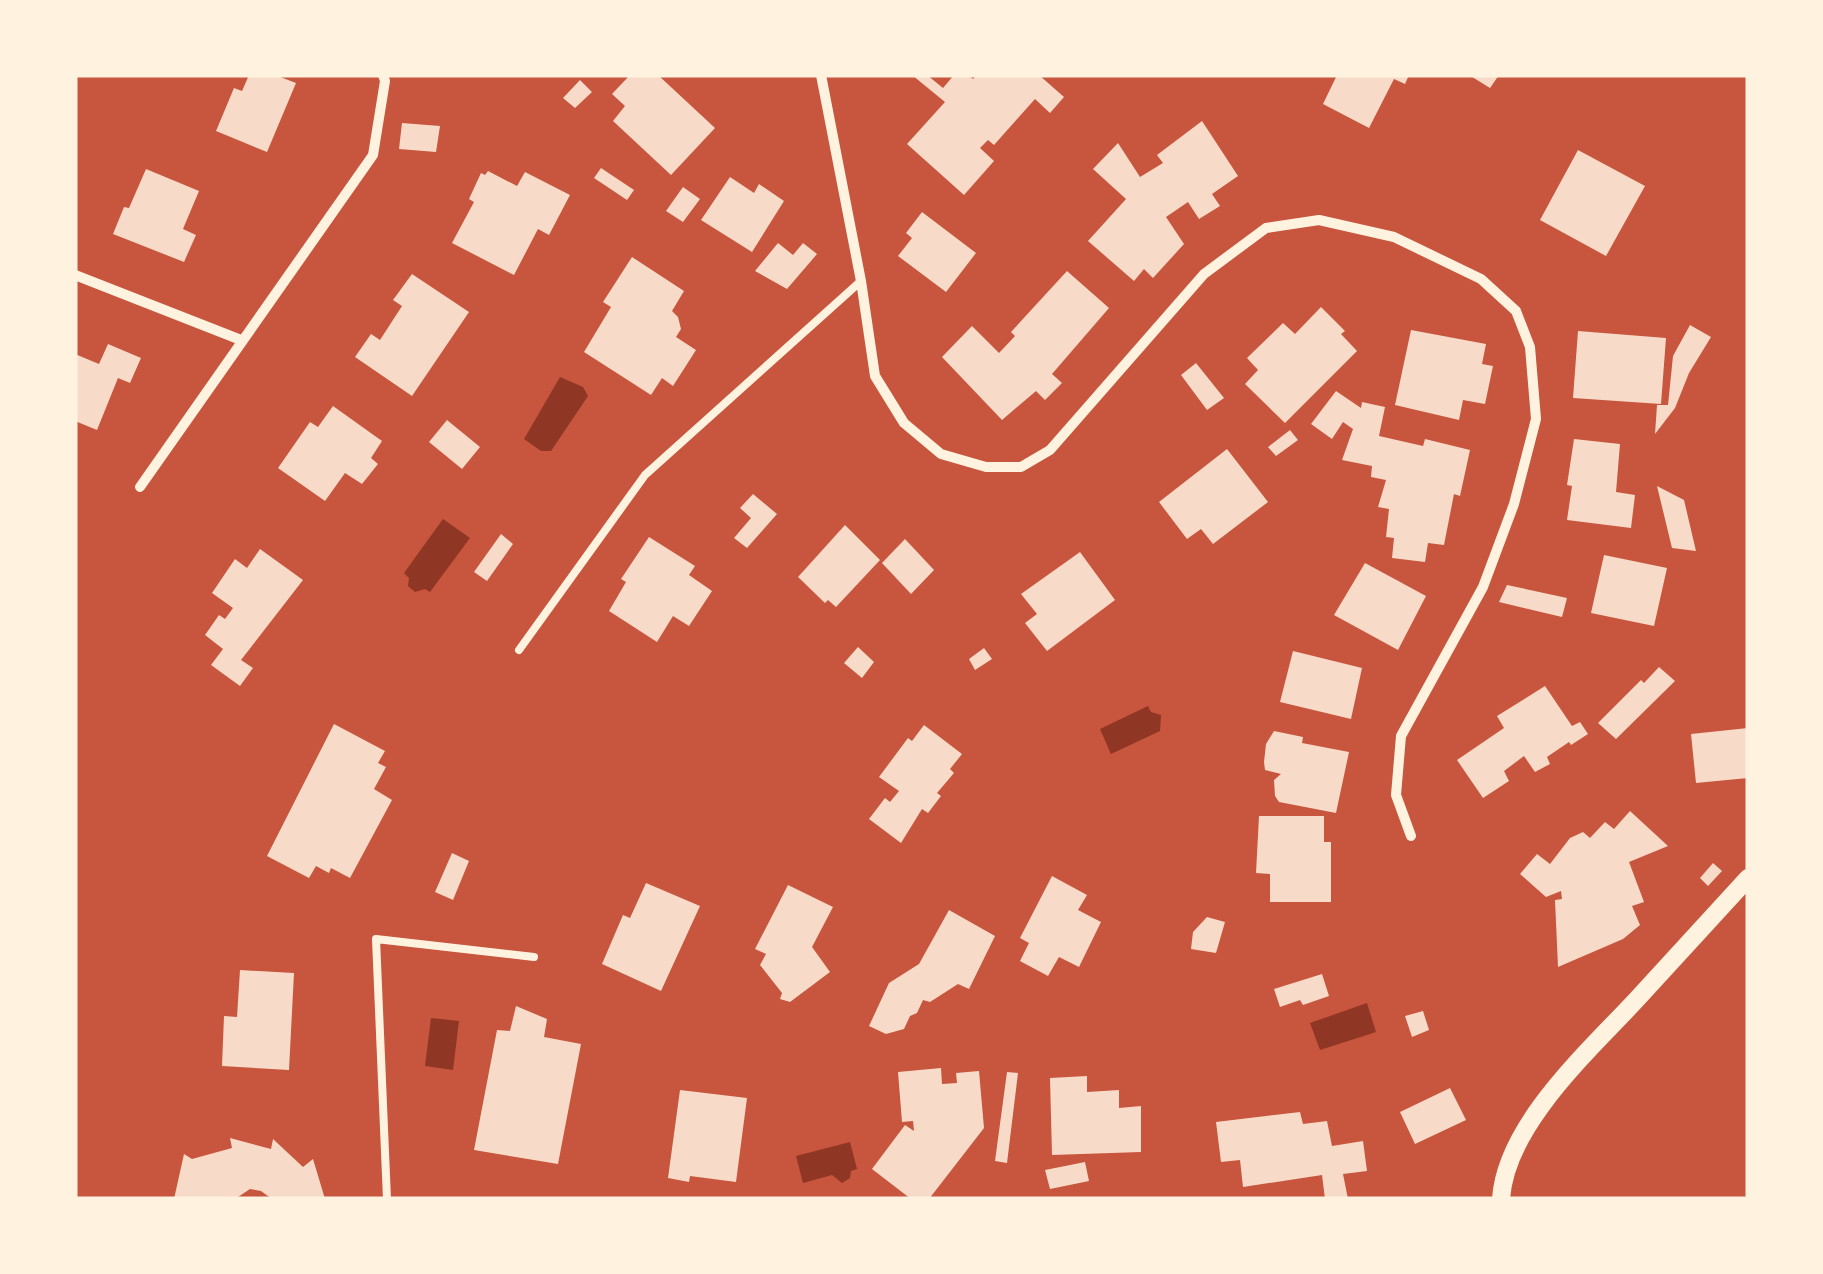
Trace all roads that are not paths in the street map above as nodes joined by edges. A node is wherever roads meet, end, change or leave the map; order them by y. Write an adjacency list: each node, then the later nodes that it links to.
1 (384, 75): 5 (street)
2 (821, 75): 4 (street)
3 (75, 275): 5 (street)
4 (861, 281): 7 (lane); 8 (street)
5 (241, 340): 6 (street)
6 (140, 487)
7 (519, 650)
8 (1411, 836)
9 (1748, 878): 12 (street)
10 (534, 957): 11 (lane)
11 (387, 1199)
12 (1502, 1199)

